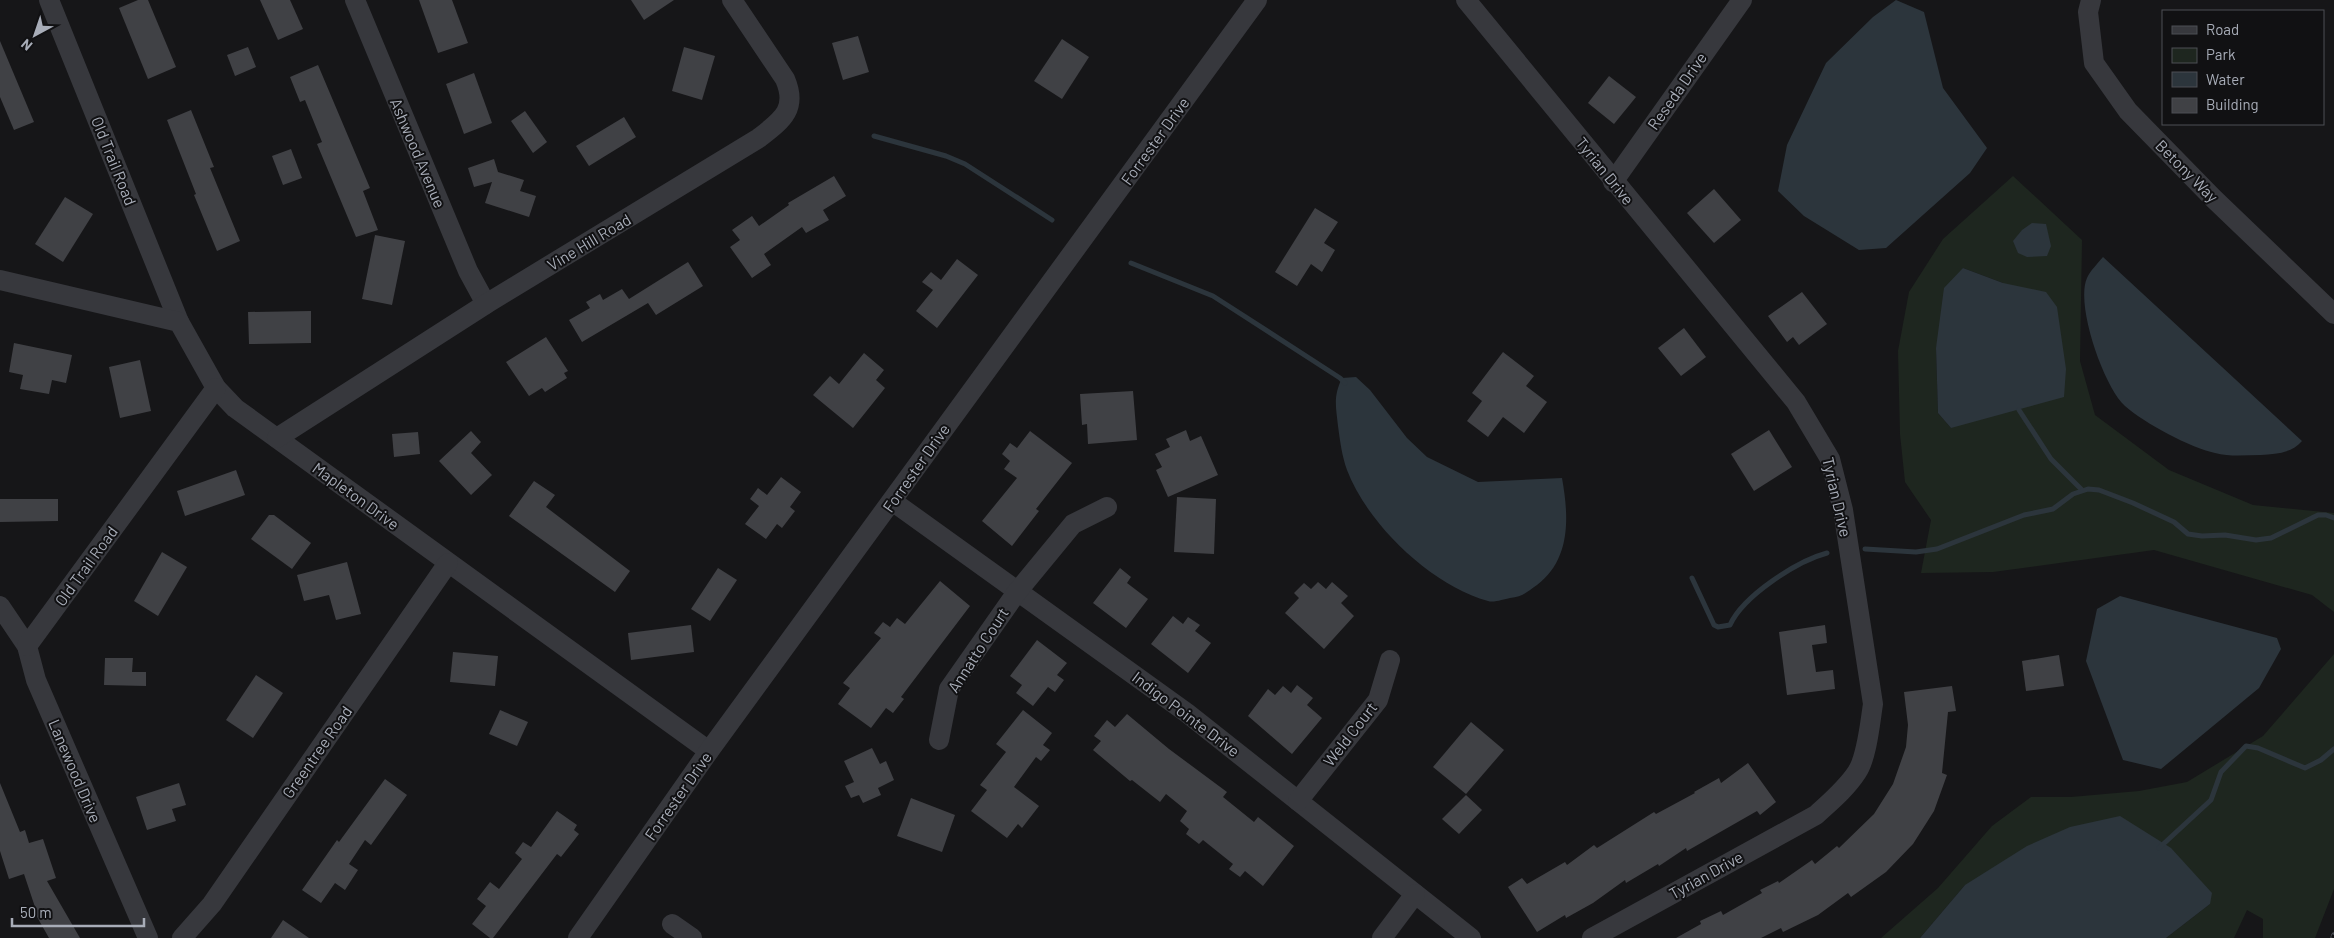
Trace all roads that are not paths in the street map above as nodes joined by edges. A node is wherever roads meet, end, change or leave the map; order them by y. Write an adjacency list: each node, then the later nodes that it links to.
1 (49, 0): 12 (street, Old Trail Road)
2 (355, 0): 10 (street, Ashwood Avenue)
3 (732, 0): 10 (street, Vine Hill Road)
4 (1257, 0): 15 (street, Forrester Drive)
5 (1466, 0): 8 (street, Tyrian Drive)
6 (1742, 0): 8 (street, Reseda Drive)
7 (2090, 0): 11 (street, Betony Way)
8 (1613, 182): 33 (street, Tyrian Drive)
9 (0, 280): 12 (street)
10 (486, 304): 14 (street, Vine Hill Road)
11 (2334, 314)
12 (179, 322): 13 (street, Mapleton Drive)
13 (216, 388): 14 (street, Mapleton Drive); 20 (street, Old Trail Road)
14 (277, 438): 17 (street, Mapleton Drive)
15 (892, 501): 18 (street, Indigo Pointe Drive); 23 (street, Forrester Drive)
16 (1107, 507): 18 (street, Annatto Court)
17 (448, 563): 23 (street, Mapleton Drive); 28 (street, Greentree Road)
18 (1017, 592): 22 (street, Annatto Court); 24 (street, Indigo Pointe Drive)
19 (0, 606): 20 (street, Lanewood Drive)
20 (27, 646): 27 (street, Lanewood Drive)
21 (1390, 660): 24 (street, Weld Court)
22 (939, 740)
23 (709, 751): 29 (street, Forrester Drive)
24 (1298, 801): 25 (street, Indigo Pointe Drive)
25 (1415, 894): 31 (street); 32 (street, Indigo Pointe Drive)
26 (672, 924): 30 (street)
27 (148, 938)
28 (182, 938)
29 (578, 938)
30 (692, 938)
31 (1382, 938)
32 (1471, 938)
33 (1592, 938)

